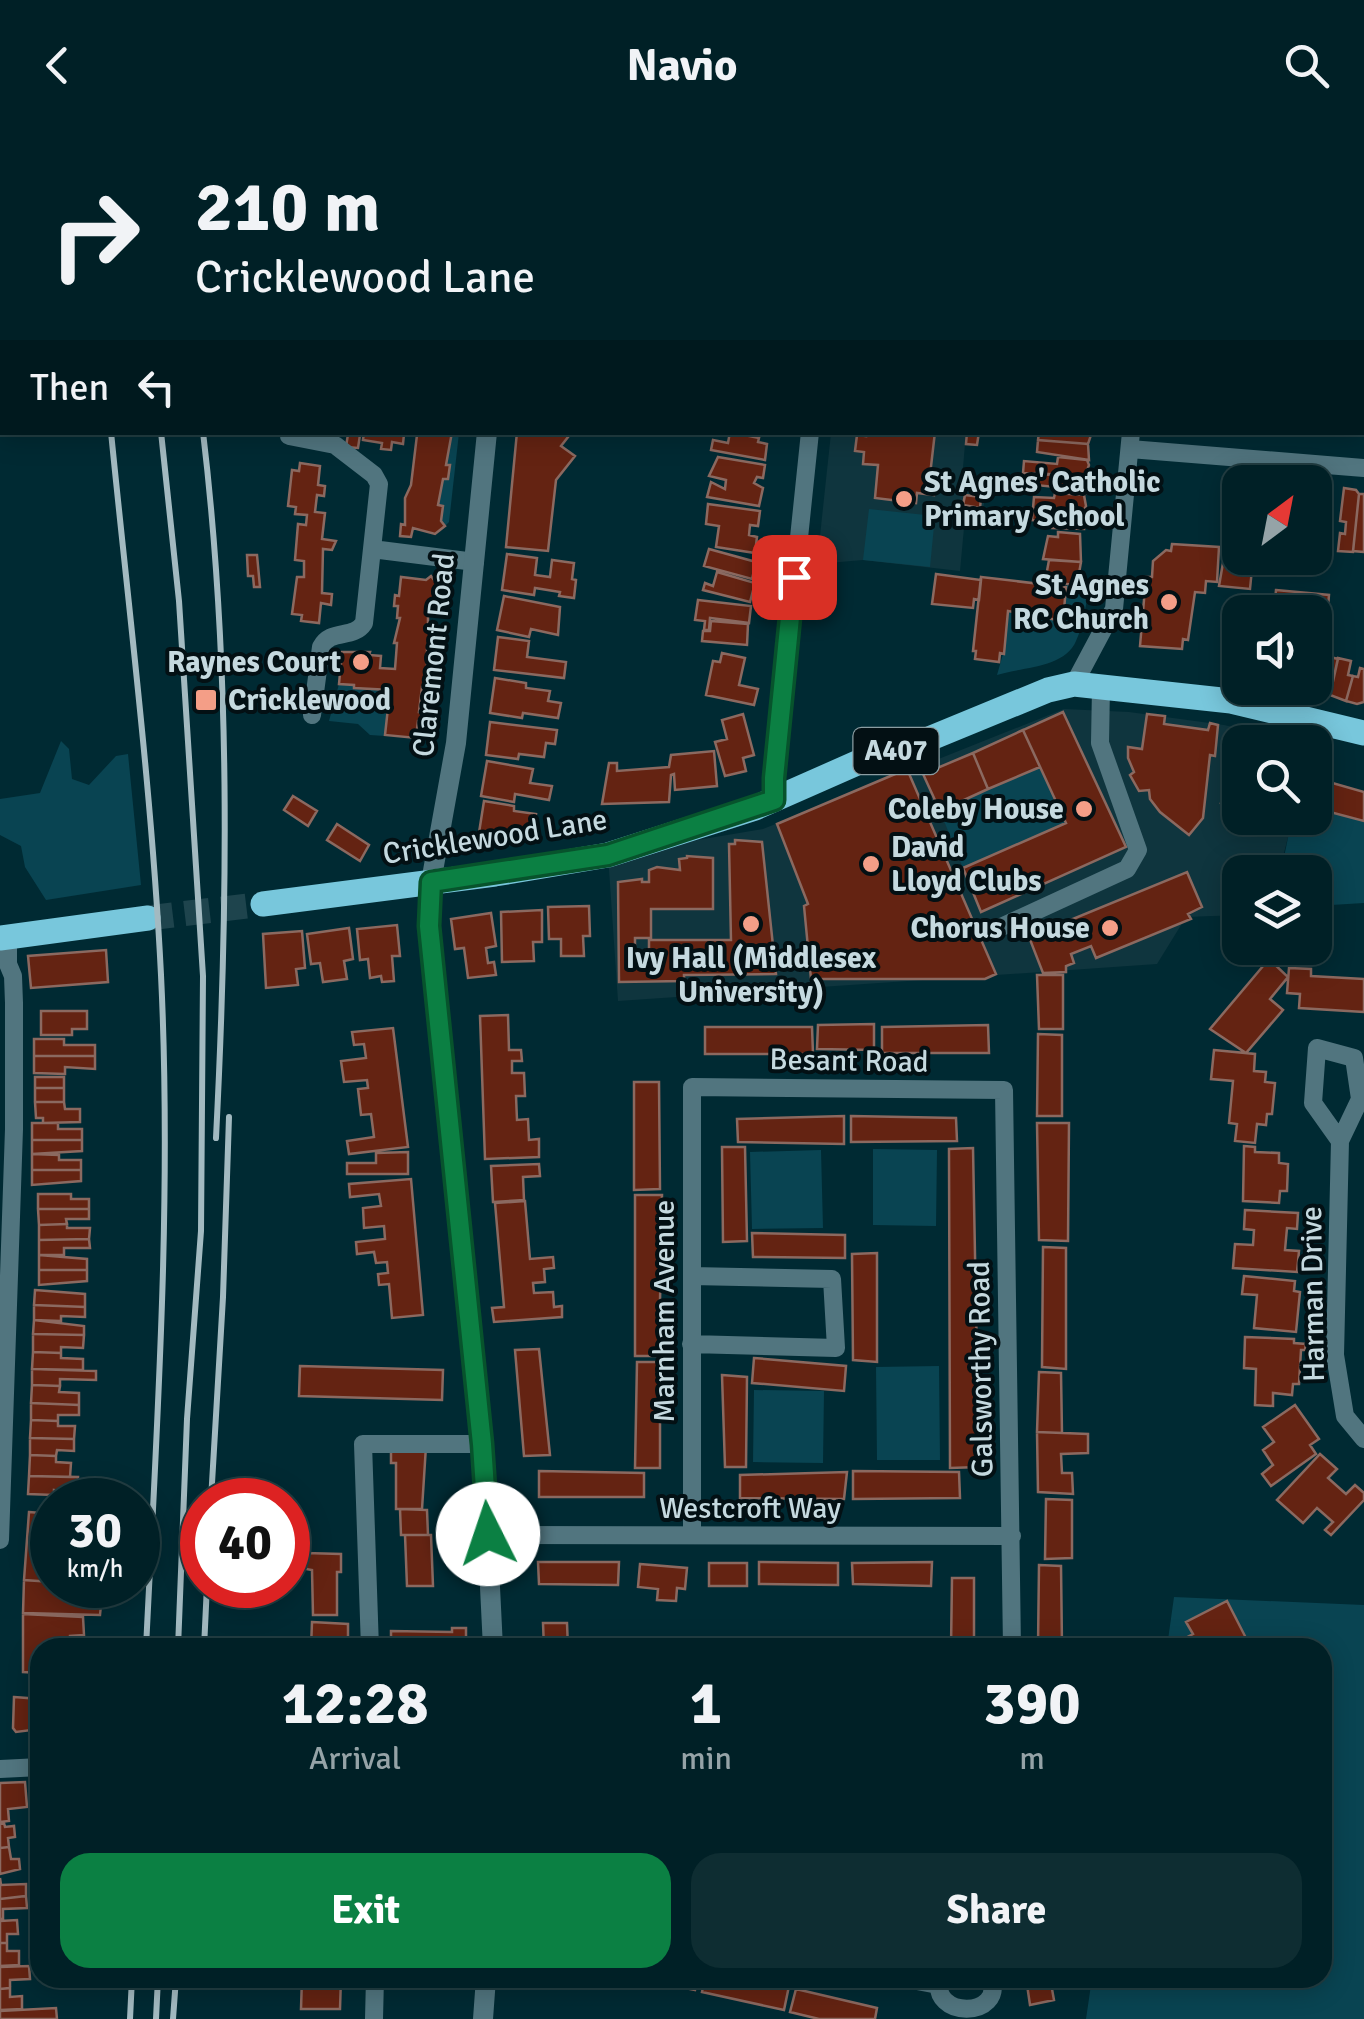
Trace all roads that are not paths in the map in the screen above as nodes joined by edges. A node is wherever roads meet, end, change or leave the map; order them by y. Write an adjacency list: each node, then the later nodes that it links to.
1 (487, 435): 7 (street, Claremont Road)
2 (810, 435): 12 (street)
3 (289, 436): 6 (street)
4 (1130, 440): 5 (street); 8 (street)
5 (1364, 468)
6 (372, 550): 7 (street); 10 (street)
7 (474, 562): 13 (street, Claremont Road)
8 (1074, 684): 9 (main road, Cricklewood Lane / A407); 12 (main road, Cricklewood Lane / A407)
9 (1102, 687): 11 (main road, Cricklewood Lane / A407); 16 (street)
10 (312, 715)
11 (1364, 733)
12 (774, 800): 13 (main road, Cricklewood Lane / A407)
13 (431, 882): 14 (main road, Cricklewood Lane / A407); 24 (street, Claremont Road)
14 (264, 904)
15 (148, 918): 17 (main road)
16 (999, 928)
17 (4, 937): 28 (street)
18 (692, 1087): 19 (street, Besant Road); 21 (street, Marnham Avenue)
19 (1004, 1090): 27 (street, Galsworthy Road)
20 (1340, 1141): 20 (street, Harman Drive); 23 (street, Harman Drive)
21 (692, 1276): 22 (street, Marnham Avenue); 22 (street)
22 (691, 1344): 26 (street, Marnham Avenue)
23 (1364, 1439)
24 (482, 1444): 25 (street, Claremont Road); 29 (street)
25 (488, 1534): 26 (street, Westcroft Way); 30 (street, Claremont Road)
26 (692, 1536): 27 (street, Westcroft Way)
27 (1012, 1536): 31 (street, Galsworthy Road)
28 (0, 1540)
29 (370, 1638)
30 (493, 1638)
31 (1012, 1638)
32 (30, 1768): 33 (street)
33 (0, 1769)
34 (374, 1988): 38 (street)
35 (485, 1988): 39 (street)
36 (940, 1988): 37 (street)
37 (993, 1988)
38 (374, 2019)
39 (483, 2019)

